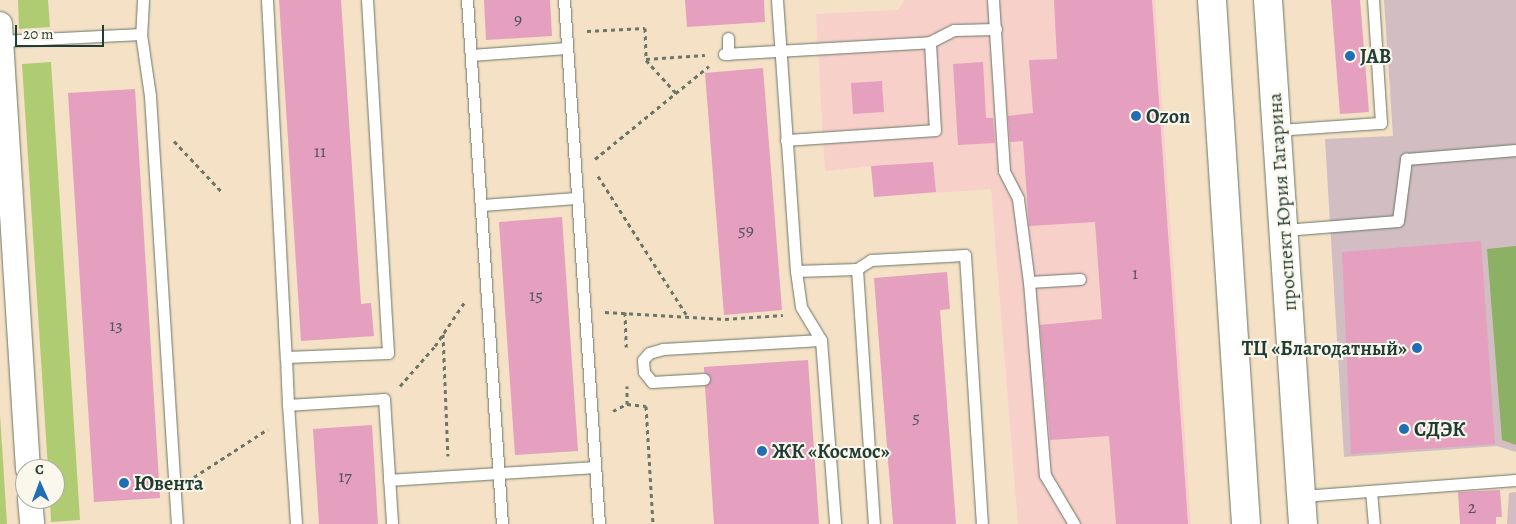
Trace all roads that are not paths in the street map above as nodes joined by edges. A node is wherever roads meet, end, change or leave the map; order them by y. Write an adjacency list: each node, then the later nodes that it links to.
1 (143, 0): 13 (lane)
2 (267, 0): 32 (lane)
3 (367, 0): 32 (lane)
4 (467, 0): 18 (lane)
5 (564, 0): 16 (lane)
6 (777, 0): 17 (lane)
7 (993, 0): 11 (lane)
8 (1212, 0): 53 (main road)
9 (1268, 0): 20 (main road, проспект Юрия Гагарина)
10 (1373, 0): 20 (lane)
11 (996, 29): 15 (lane); 30 (lane)
12 (1, 32): 13 (lane); 19 (street)
13 (141, 34): 44 (lane)
14 (728, 38): 17 (lane)
15 (930, 42): 17 (lane); 21 (lane)
16 (567, 48): 18 (lane); 23 (lane)
17 (780, 51): 21 (lane)
18 (471, 54): 24 (lane)
19 (2, 82): 26 (street)
20 (1277, 130): 25 (main road, проспект Юрия Гагарина)
21 (786, 140): 28 (lane)
22 (1516, 150): 25 (lane)
23 (577, 198): 24 (lane); 36 (lane)
24 (481, 205): 37 (lane)
25 (1284, 230): 41 (main road, проспект Юрия Гагарина)
26 (7, 244): 35 (street)
27 (857, 268): 28 (lane); 50 (lane); 51 (lane)
28 (796, 271): 31 (lane)
29 (1080, 279): 30 (lane)
30 (1028, 282): 52 (lane)
31 (822, 340): 33 (lane); 49 (lane)
32 (286, 357): 34 (lane)
33 (704, 379)
34 (289, 411): 38 (lane); 45 (lane)
35 (27, 459)
36 (595, 467): 37 (lane); 48 (lane)
37 (499, 473): 38 (lane); 47 (lane)
38 (389, 480): 46 (lane)
39 (1516, 480): 40 (lane)
40 (1371, 491): 41 (lane); 55 (lane)
41 (1301, 496): 54 (main road, проспект Юрия Гагарина)
42 (31, 509): 43 (street)
43 (32, 524)
44 (177, 524)
45 (296, 524)
46 (392, 524)
47 (502, 524)
48 (599, 524)
49 (835, 524)
50 (874, 524)
51 (982, 524)
52 (1074, 524)
53 (1246, 524)
54 (1303, 524)
55 (1374, 524)

